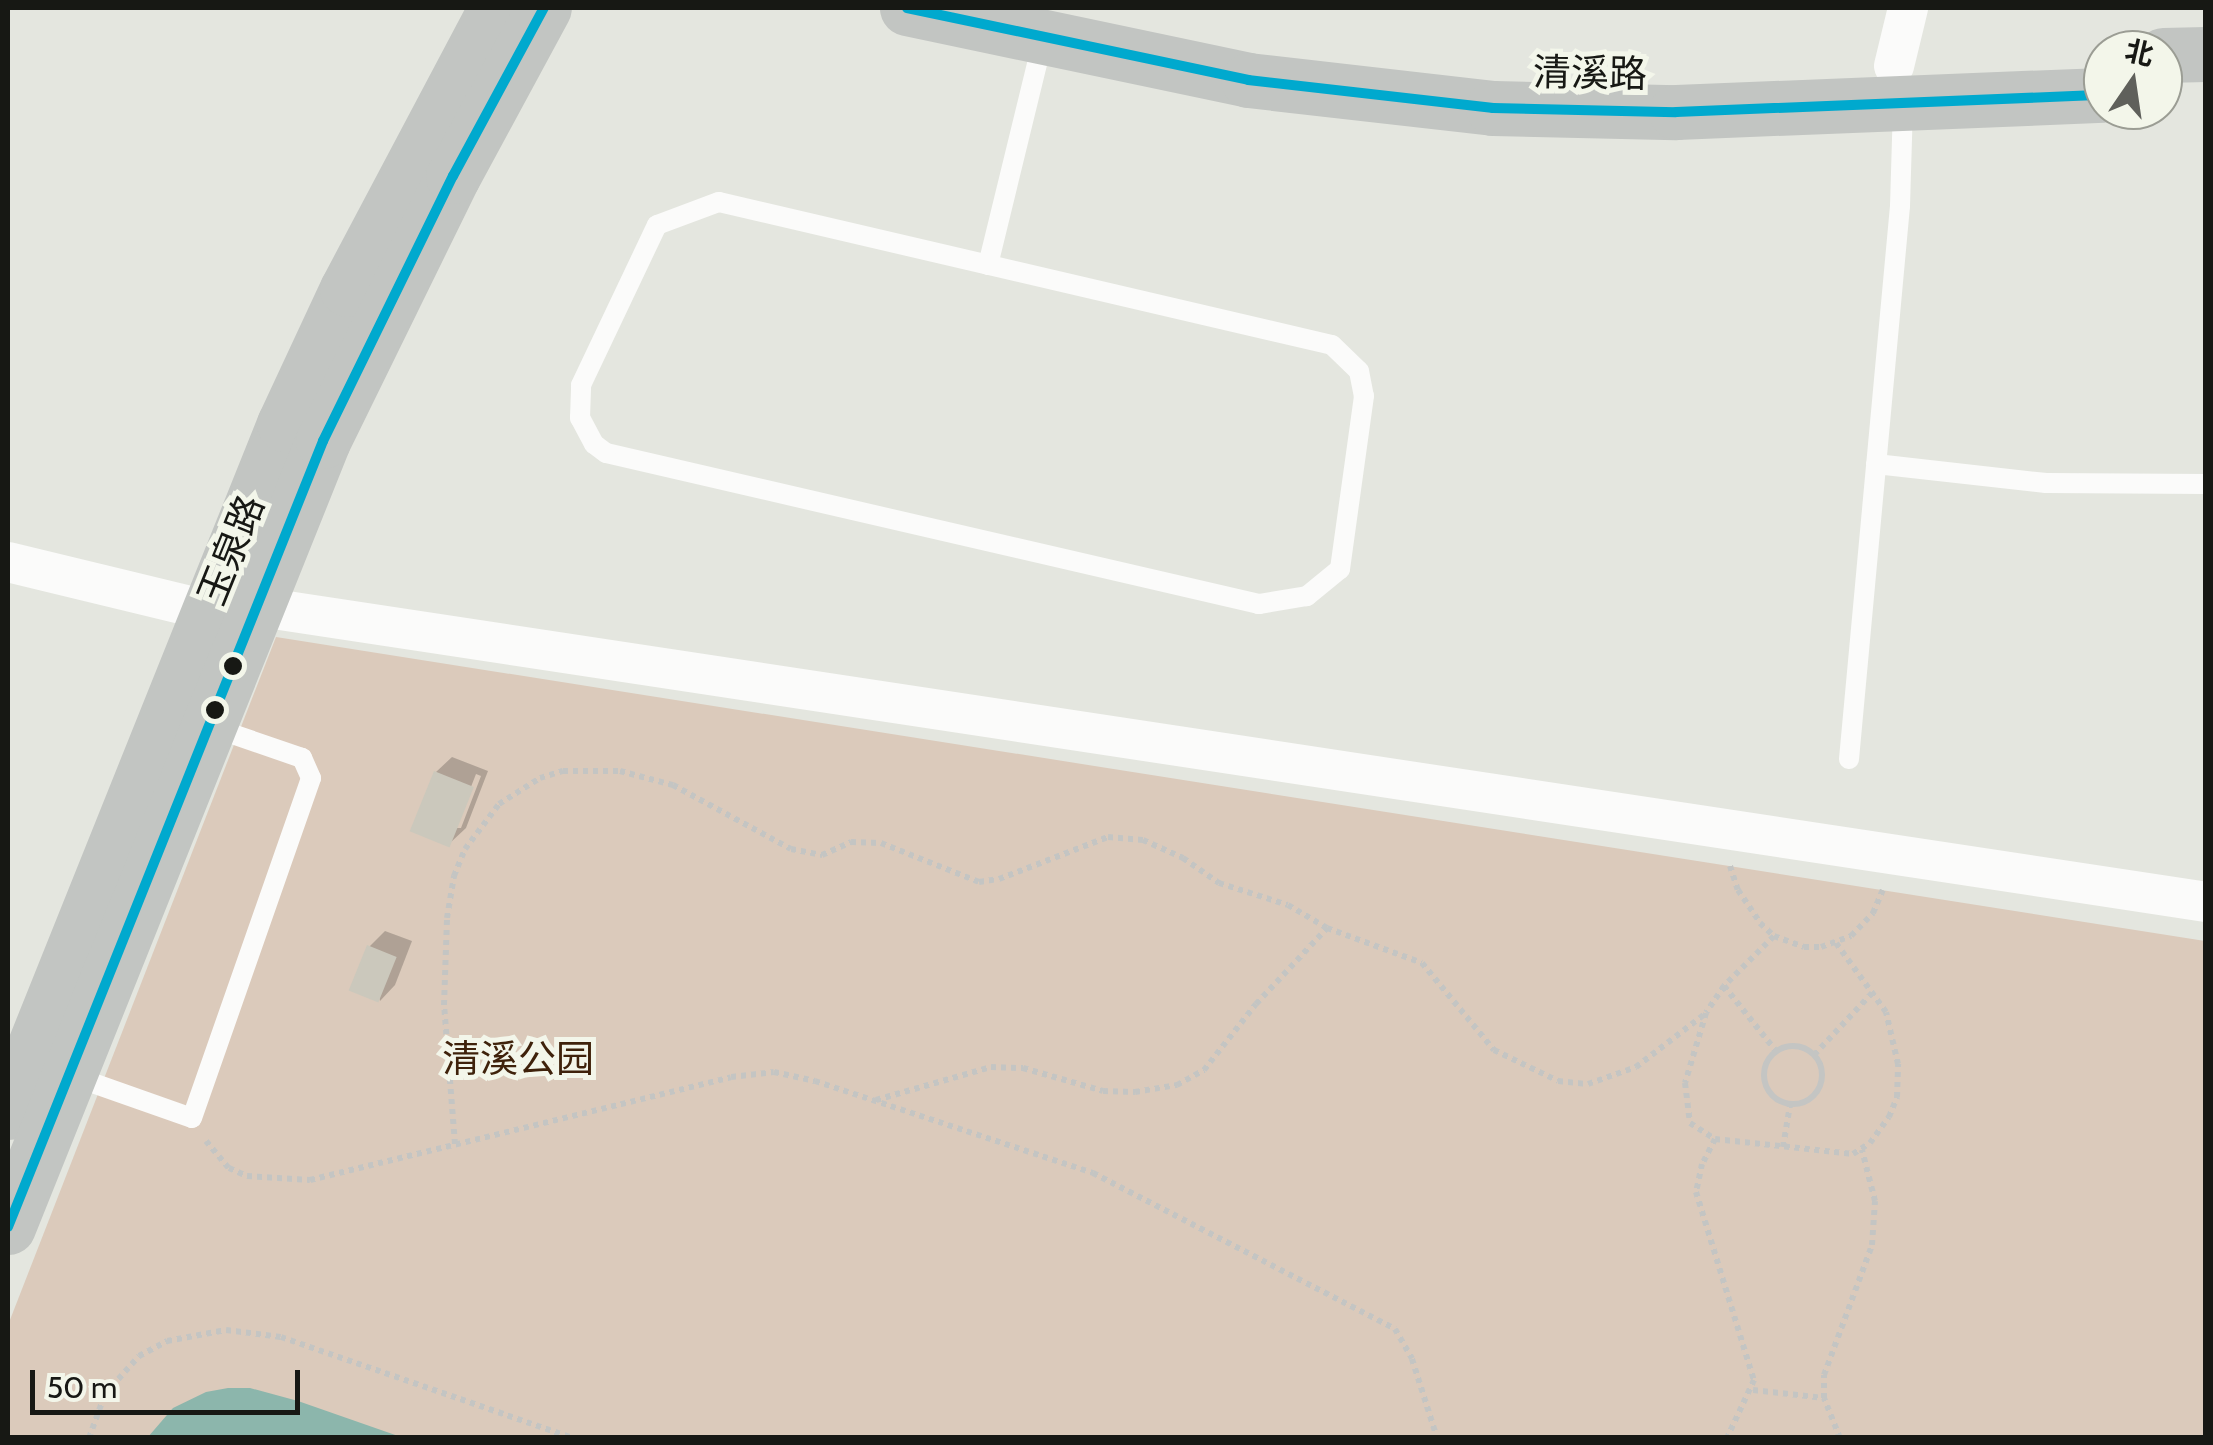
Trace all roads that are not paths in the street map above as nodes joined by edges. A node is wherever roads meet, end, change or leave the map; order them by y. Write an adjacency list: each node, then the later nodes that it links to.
1 (496, 8): 13 (main road, 玉泉路)
2 (544, 8): 13 (main road, 玉泉路)
3 (906, 8): 5 (main road, 清溪路)
4 (1908, 8): 7 (street)
5 (1062, 23): 7 (main road, 清溪路); 9 (lane)
6 (2083, 61): 7 (main road, 清溪路)
7 (1899, 85): 8 (main road, 清溪路); 10 (lane)
8 (2083, 94)
9 (988, 265): 9 (lane)
10 (1876, 464): 11 (lane); 15 (lane)
11 (2206, 484)
12 (8, 562): 13 (street)
13 (230, 608): 14 (main road, 玉泉路); 16 (street); 18 (main road, 玉泉路)
14 (207, 726): 17 (main road, 玉泉路); 17 (lane)
15 (1849, 759)
16 (2206, 902)
17 (69, 1074): 19 (main road, 玉泉路)
18 (8, 1112)
19 (8, 1227)

